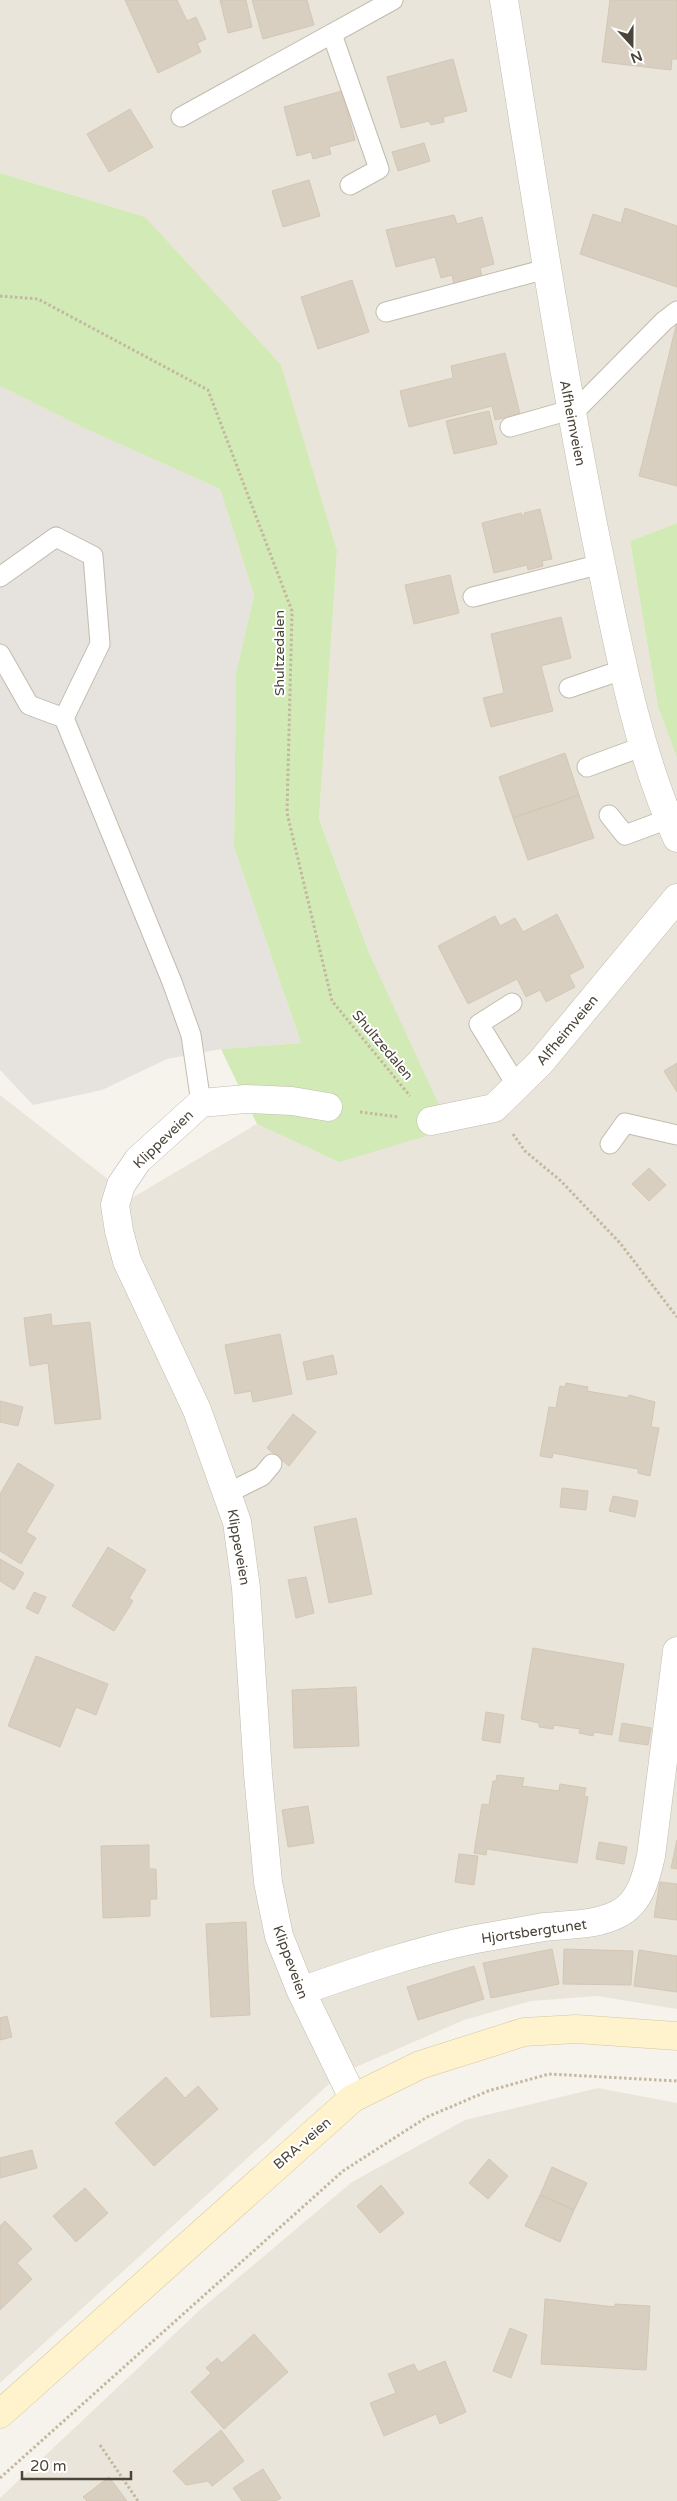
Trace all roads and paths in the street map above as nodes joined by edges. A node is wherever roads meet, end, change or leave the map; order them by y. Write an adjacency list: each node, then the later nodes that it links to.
1 (393, 0): 3 (lane)
2 (504, 0): 6 (street, Alfheimveien)
3 (332, 34): 4 (lane); 5 (lane)
4 (181, 117)
5 (350, 185)
6 (546, 269): 9 (lane); 10 (street, Alfheimveien)
7 (0, 296): 29 (path, Shultzedalen)
8 (677, 311): 10 (lane)
9 (386, 312)
10 (571, 413): 11 (lane); 12 (street, Alfheimveien)
11 (510, 427)
12 (601, 564): 14 (lane); 16 (street, Alfheimveien)
13 (0, 577): 18 (lane)
14 (473, 596)
15 (0, 654): 18 (lane)
16 (625, 669): 17 (lane); 19 (street, Alfheimveien)
17 (569, 688)
18 (64, 718): 26 (lane)
19 (644, 746): 20 (lane); 22 (street, Alfheimveien)
20 (588, 767)
21 (609, 815): 22 (lane)
22 (673, 829)
23 (677, 898): 25 (street, Alfheimveien)
24 (512, 1003): 25 (lane)
25 (517, 1086): 28 (street, Alfheimveien)
26 (201, 1104): 27 (street, Klippeveien); 34 (street, Klippeveien)
27 (328, 1108): 29 (path)
28 (494, 1108): 29 (street); 32 (path)
29 (431, 1121)
30 (677, 1135): 31 (lane)
31 (610, 1144)
32 (677, 1317)
33 (272, 1464): 34 (lane)
34 (228, 1493): 36 (street, Klippeveien)
35 (677, 1651): 36 (street, Hjortsbergtunet)
36 (300, 1991): 39 (street, Klippeveien)
37 (677, 2036): 39 (main road, BRA-veien)
38 (677, 2081): 42 (path)
39 (353, 2098): 40 (main road, BRA-veien)
40 (0, 2414)
41 (100, 2445): 43 (path)
42 (0, 2478)
43 (138, 2501)

